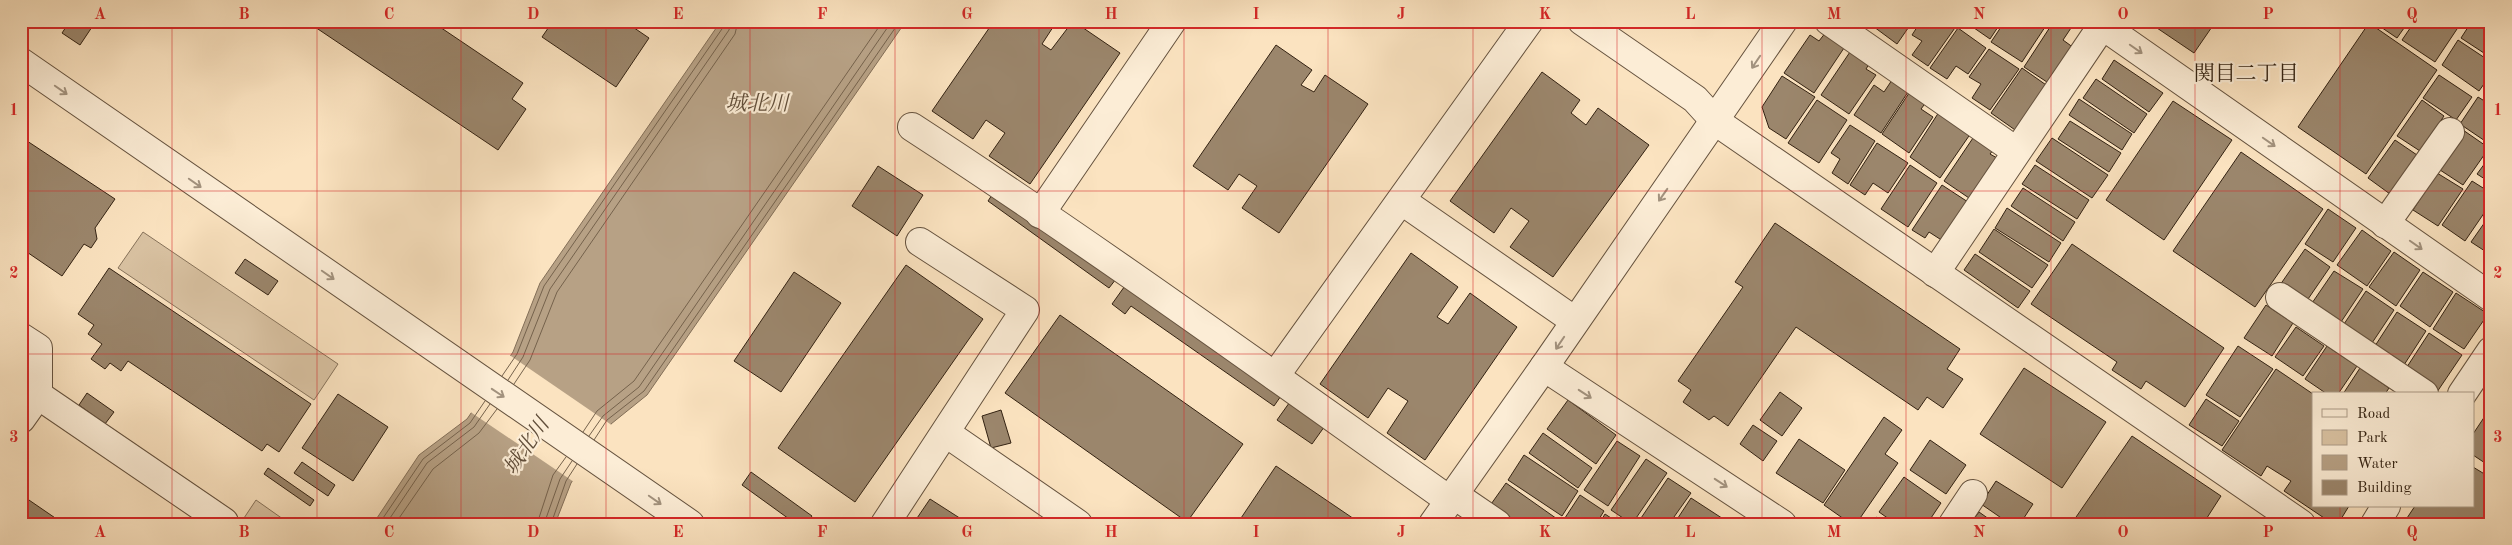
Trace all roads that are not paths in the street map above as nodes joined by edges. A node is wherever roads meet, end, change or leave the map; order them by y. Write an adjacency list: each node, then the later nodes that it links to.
1 (1172, 21): 13 (street)
2 (1529, 21): 12 (street)
3 (1582, 21): 8 (street)
4 (1783, 21): 8 (street, one-way to 8)
5 (1829, 21): 11 (street)
6 (2099, 24): 11 (street); 14 (street, one-way to 14)
7 (21, 62): 34 (street, one-way to 34)
8 (1715, 121): 16 (street); 19 (street, one-way to 19)
9 (912, 127): 13 (street)
10 (2450, 132): 14 (street)
11 (2016, 151): 16 (street)
12 (1402, 201): 19 (street); 23 (street)
13 (1040, 214): 23 (street)
14 (2385, 224): 18 (street, one-way to 18)
15 (920, 242): 28 (street)
16 (1935, 273): 40 (street)
17 (2280, 297): 24 (street)
18 (2491, 297)
19 (1575, 321): 22 (street, one-way to 22)
20 (21, 336): 26 (street)
21 (2491, 351): 25 (street)
22 (1544, 367): 30 (street); 33 (street, one-way to 33)
23 (1275, 376): 30 (street)
24 (2421, 392)
25 (2463, 392)
26 (38, 395): 27 (street); 32 (street)
27 (21, 419)
28 (946, 433): 35 (street); 36 (street)
29 (1973, 494): 39 (street)
30 (1451, 497): 37 (street); 38 (street)
31 (2385, 508): 41 (street)
32 (224, 522)
33 (1776, 522)
34 (690, 524)
35 (885, 524)
36 (1078, 524)
37 (1433, 524)
38 (1496, 524)
39 (1952, 524)
40 (2301, 524)
41 (2375, 524)

